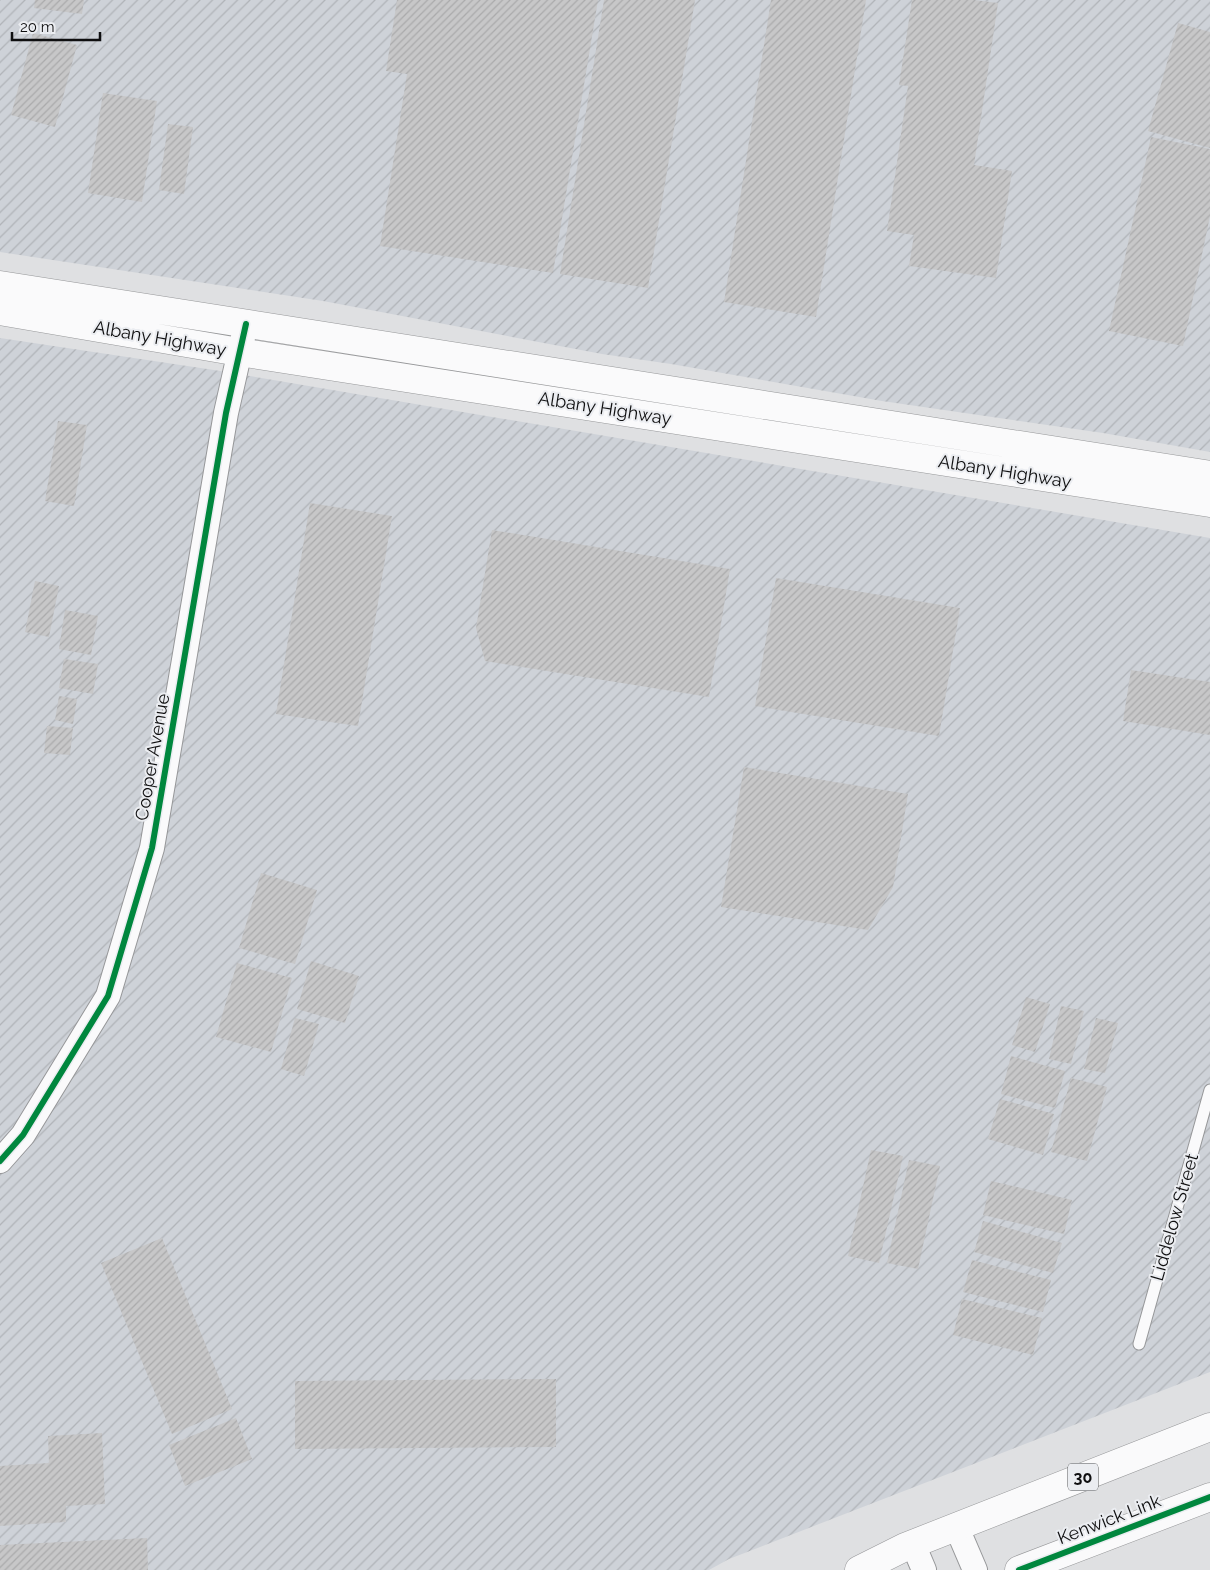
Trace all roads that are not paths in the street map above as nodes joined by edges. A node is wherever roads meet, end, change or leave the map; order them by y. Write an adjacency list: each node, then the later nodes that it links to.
1 (0, 285): 3 (highway, Albany Highway)
2 (0, 311): 4 (highway, Albany Highway)
3 (246, 324): 4 (street, Cooper Avenue); 5 (highway, Albany Highway)
4 (239, 352): 6 (highway, Albany Highway); 8 (street, Cooper Avenue)
5 (1210, 475)
6 (1210, 503)
7 (1210, 1090): 9 (lane, Liddelow Street)
8 (0, 1161)
9 (1139, 1344)
10 (1210, 1428): 12 (highway, 30)
11 (1210, 1497): 17 (highway, Kenwick Link)
12 (957, 1528): 13 (highway, 30); 16 (street)
13 (914, 1544): 14 (highway, 30); 15 (street)
14 (859, 1570)
15 (924, 1570)
16 (975, 1570)
17 (1019, 1570)

